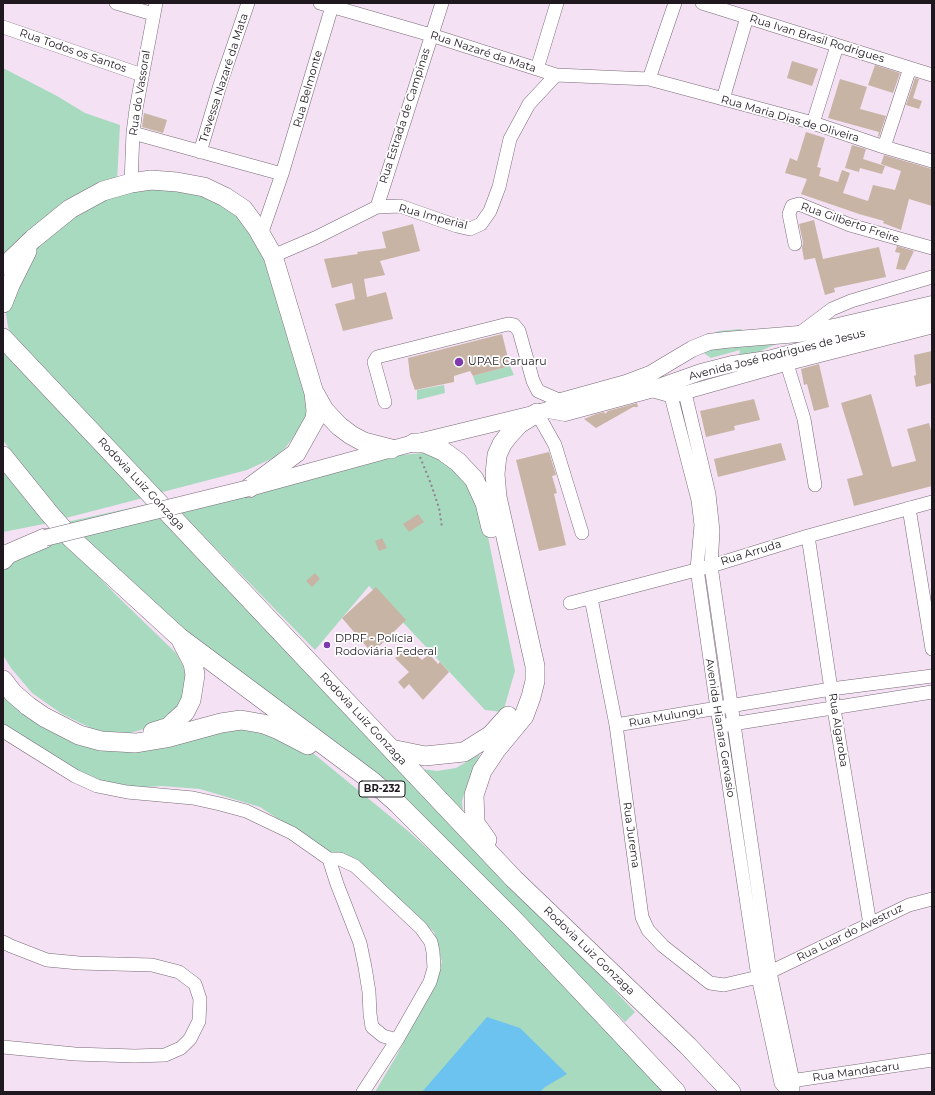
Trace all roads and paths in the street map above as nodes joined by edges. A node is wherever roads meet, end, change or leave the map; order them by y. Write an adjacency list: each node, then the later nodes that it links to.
1 (116, 3): 8 (street)
2 (248, 3): 23 (street, Travessa Nazaré da Mata)
3 (442, 3): 11 (street, Rua Estrada de Campinas)
4 (557, 3): 13 (street)
5 (675, 3): 18 (street)
6 (702, 3): 9 (street, Rua Ivan Brasil Rodrigues)
7 (328, 4): 11 (street, Rua Nazaré da Mata); 25 (street, Rua Belmonte)
8 (155, 9): 16 (street, Rua do Vassoral)
9 (747, 17): 12 (street, Rua Ivan Brasil Rodrigues); 19 (street)
10 (3, 27): 16 (street, Rua Todos os Santos)
11 (431, 35): 13 (street, Rua Nazaré da Mata); 27 (street, Rua Estrada de Campinas)
12 (837, 46): 14 (street, Rua Ivan Brasil Rodrigues); 20 (street)
13 (537, 68): 17 (street, Rua Nazaré da Mata)
14 (910, 68): 15 (street, Rua Ivan Brasil Rodrigues); 22 (street)
15 (932, 74)
16 (142, 75): 21 (street, Rua do Vassoral)
17 (556, 75): 18 (street, Rua Nazaré da Mata); 27 (street, Rua Imperial)
18 (648, 79): 19 (street, Rua Maria Dias de Oliveira)
19 (723, 99): 20 (street, Rua Maria Dias de Oliveira)
20 (813, 123): 22 (street, Rua Maria Dias de Oliveira)
21 (133, 133): 23 (street); 26 (street, Rua do Vassoral)
22 (884, 147): 24 (street, Rua Maria Dias de Oliveira)
23 (200, 152): 25 (street)
24 (932, 161)
25 (282, 174): 28 (street, Rua Belmonte)
26 (131, 183): 28 (highway); 29 (highway)
27 (377, 207): 32 (street, Rua Imperial)
28 (261, 235): 32 (highway)
29 (33, 239): 33 (highway); 35 (highway)
30 (795, 244): 31 (street, Rua Gilberto Freire)
31 (932, 248)
32 (273, 256): 48 (highway)
33 (3, 265)
34 (932, 276): 39 (street)
35 (3, 303)
36 (932, 304): 39 (main road, Avenida José Rodrigues de Jesus)
37 (932, 316): 43 (main road, Avenida José Rodrigues de Jesus)
38 (932, 327): 45 (street)
39 (799, 334): 41 (main road, Avenida José Rodrigues de Jesus)
40 (4, 335): 84 (highway, Rodovia Luiz Gonzaga / BR-232)
41 (732, 340): 42 (main road, Avenida José Rodrigues de Jesus); 44 (main road)
42 (692, 349): 46 (main road); 51 (main road, Avenida José Rodrigues de Jesus)
43 (768, 358): 44 (main road, Avenida José Rodrigues de Jesus); 45 (street)
44 (732, 364): 46 (main road, Avenida José Rodrigues de Jesus)
45 (787, 364): 49 (street); 55 (street)
46 (702, 372): 47 (main road, Avenida José Rodrigues de Jesus)
47 (671, 389): 49 (street); 51 (main road, Avenida José Rodrigues de Jesus); 67 (street, Avenida Hianara Gervasio)
48 (314, 393): 53 (highway); 56 (highway)
49 (685, 393): 66 (street, Avenida Hianara Gervasio)
50 (385, 402): 51 (street)
51 (549, 408): 52 (main road); 60 (street); 87 (highway)
52 (414, 443): 53 (main road); 59 (path); 84 (highway)
53 (391, 449): 56 (main road)
54 (3, 456): 70 (highway, BR-232)
55 (815, 485)
56 (249, 488): 62 (main road, bridge)
57 (932, 502): 58 (street, Rua Arruda)
58 (909, 508): 61 (street, Rua Arruda); 71 (street)
59 (442, 527)
60 (582, 533)
61 (808, 536): 66 (street, Rua Arruda); 75 (street, Rua Algaroba)
62 (45, 538): 63 (highway); 64 (main road); 65 (highway)
63 (3, 542)
64 (3, 547)
65 (3, 560)
66 (711, 566): 67 (street, Rua Arruda); 77 (street, Avenida Hianara Gervasio)
67 (697, 569): 68 (street, Rua Arruda); 78 (street, Avenida Hianara Gervasio)
68 (591, 598): 69 (street, Rua Arruda); 81 (street, Rua Jurema)
69 (570, 603)
70 (179, 637): 72 (highway); 85 (highway, BR-232)
71 (932, 649)
72 (3, 667)
73 (932, 676): 75 (street, Rua Mulungu)
74 (3, 680): 85 (highway)
75 (831, 689): 77 (street, Rua Mulungu); 79 (street, Rua Algaroba)
76 (932, 692): 79 (street)
77 (732, 706): 78 (street, Rua Mulungu); 80 (street, Avenida Hianara Gervasio)
78 (716, 708): 81 (street, Rua Mulungu); 82 (street, Avenida Hianara Gervasio)
79 (834, 709): 80 (street); 89 (street, Rua Algaroba)
80 (734, 724): 82 (street); 91 (street, Avenida Hianara Gervasio)
81 (616, 725): 91 (street, Rua Jurema)
82 (720, 726): 91 (street, Avenida Hianara Gervasio)
83 (3, 731): 86 (street)
84 (391, 748): 87 (highway, Rodovia Luiz Gonzaga / BR-232)
85 (372, 781): 97 (highway, BR-232)
86 (329, 859): 92 (street); 92 (street)
87 (514, 879): 98 (highway, Rodovia Luiz Gonzaga / BR-232)
88 (932, 899): 89 (street, Rua Luar do Avestruz)
89 (870, 924): 91 (street, Rua Luar do Avestruz)
90 (3, 942): 93 (street)
91 (764, 974): 95 (street)
92 (397, 1040): 96 (street)
93 (3, 1047)
94 (932, 1060): 95 (street, Rua Mandacaru)
95 (789, 1087)
96 (363, 1092)
97 (676, 1092)
98 (731, 1092)

